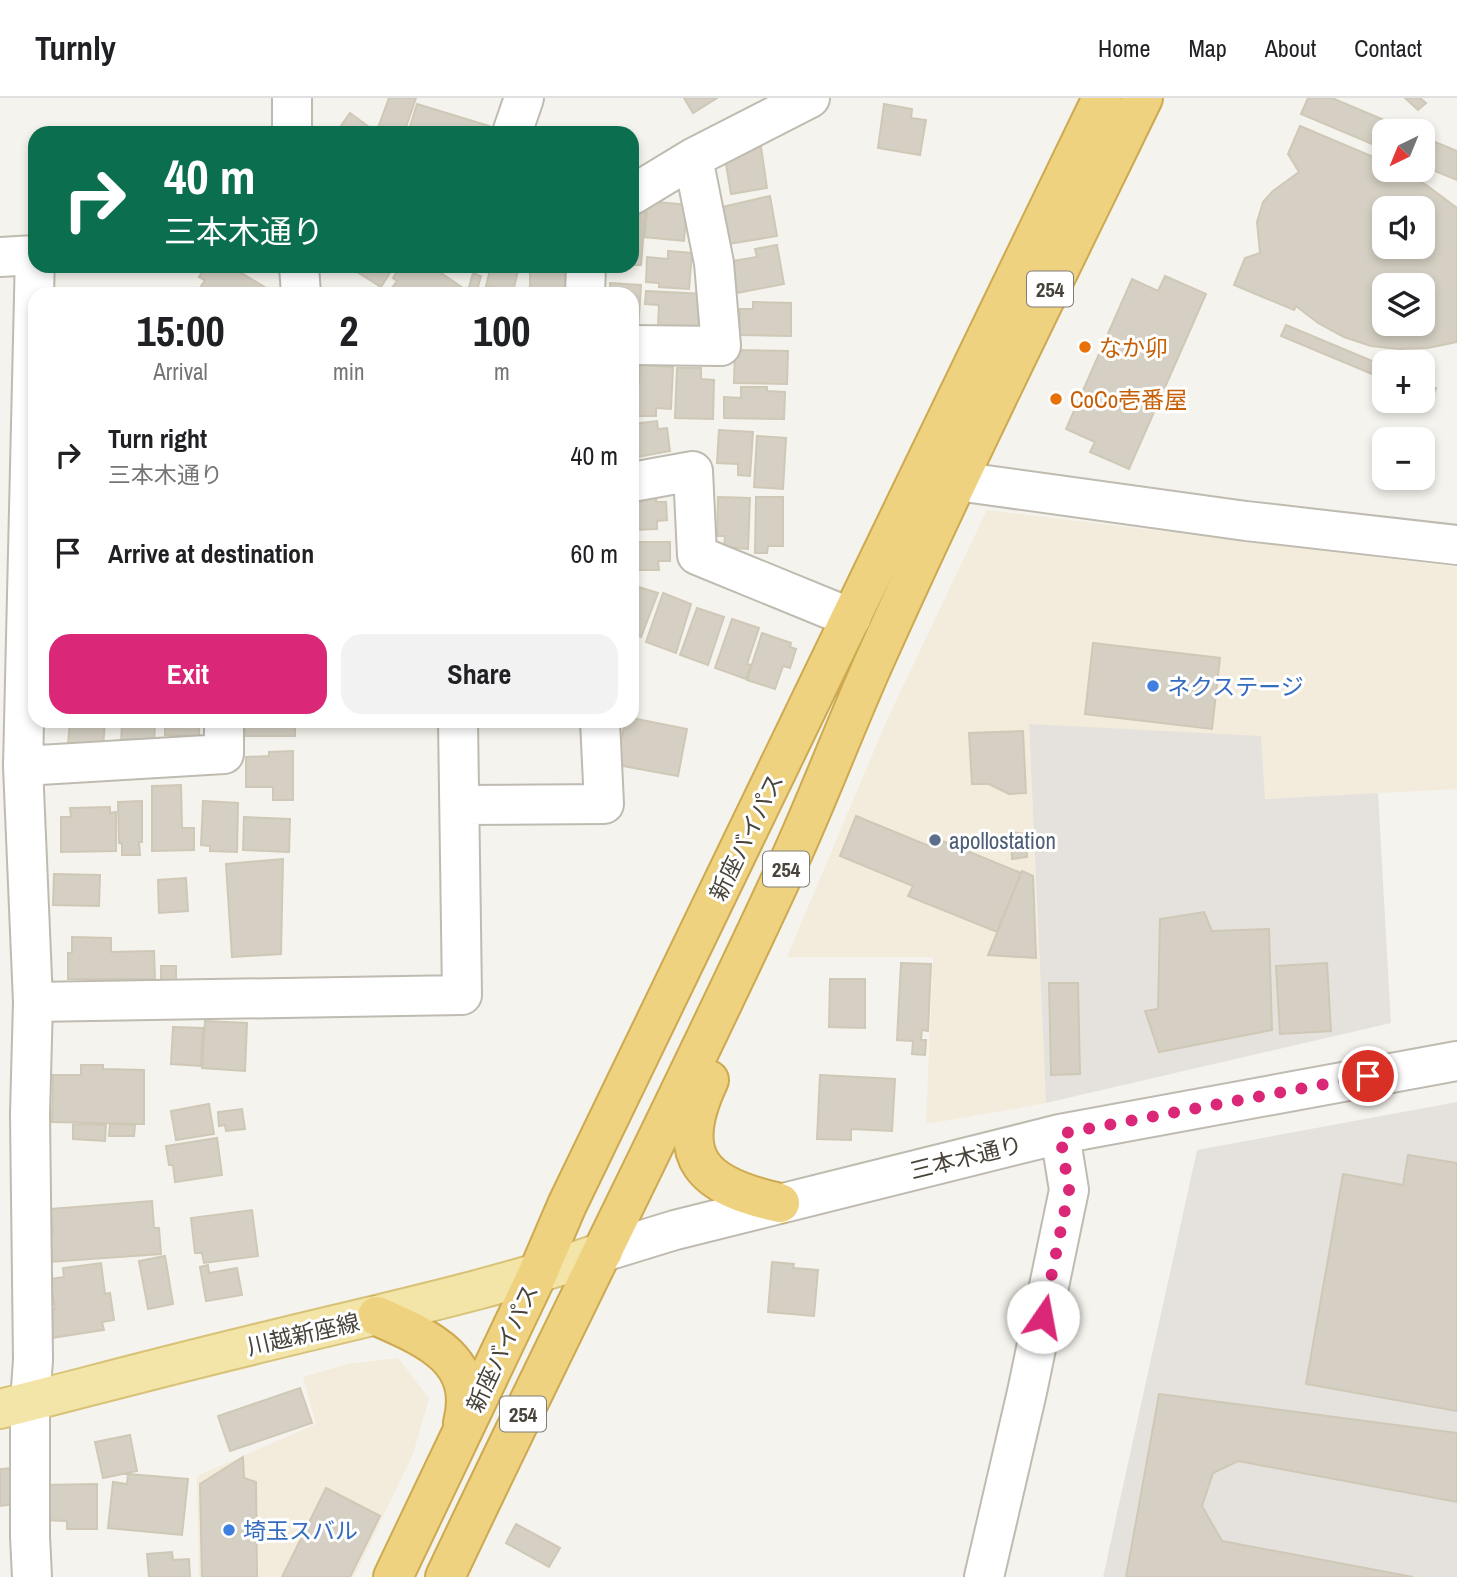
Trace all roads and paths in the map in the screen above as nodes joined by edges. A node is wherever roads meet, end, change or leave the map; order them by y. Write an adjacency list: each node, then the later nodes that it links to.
1 (292, 98): 6 (street)
2 (524, 98): 7 (street)
3 (1102, 98): 18 (highway, 新座バイパス / 254)
4 (1143, 98): 15 (highway, 新座バイパス / 254)
5 (807, 99): 8 (street)
6 (292, 126)
7 (514, 126)
8 (694, 158): 9 (street); 12 (street)
9 (639, 191)
10 (28, 255): 11 (street)
11 (0, 257)
12 (639, 345)
13 (28, 412): 17 (street)
14 (639, 480): 18 (street)
15 (957, 481): 16 (street); 24 (highway, 新座バイパス / 254)
16 (1457, 545)
17 (21, 569): 22 (street)
18 (851, 618): 31 (highway, 新座バイパス / 254)
19 (224, 728): 22 (street)
20 (458, 728): 23 (street)
21 (600, 728): 23 (street)
22 (23, 766): 25 (street)
23 (460, 804): 25 (street)
24 (789, 862): 29 (highway); 30 (highway, 新座バイパス / 254)
25 (33, 1002): 27 (street)
26 (1457, 1061): 28 (street, 三本木通り)
27 (16, 1091): 33 (street)
28 (1060, 1134): 29 (street, 三本木通り); 38 (street)
29 (780, 1203): 30 (street, 三本木通り)
30 (603, 1252): 31 (main road, 川越新座線); 37 (highway, 新座バイパス / 254)
31 (537, 1275): 32 (main road, 川越新座線); 34 (highway, 新座バイパス / 254)
32 (377, 1316): 33 (main road, 川越新座線); 34 (highway)
33 (15, 1406): 35 (street)
34 (459, 1438): 36 (highway, 新座バイパス / 254)
35 (32, 1577)
36 (393, 1577)
37 (444, 1577)
38 (985, 1577)

